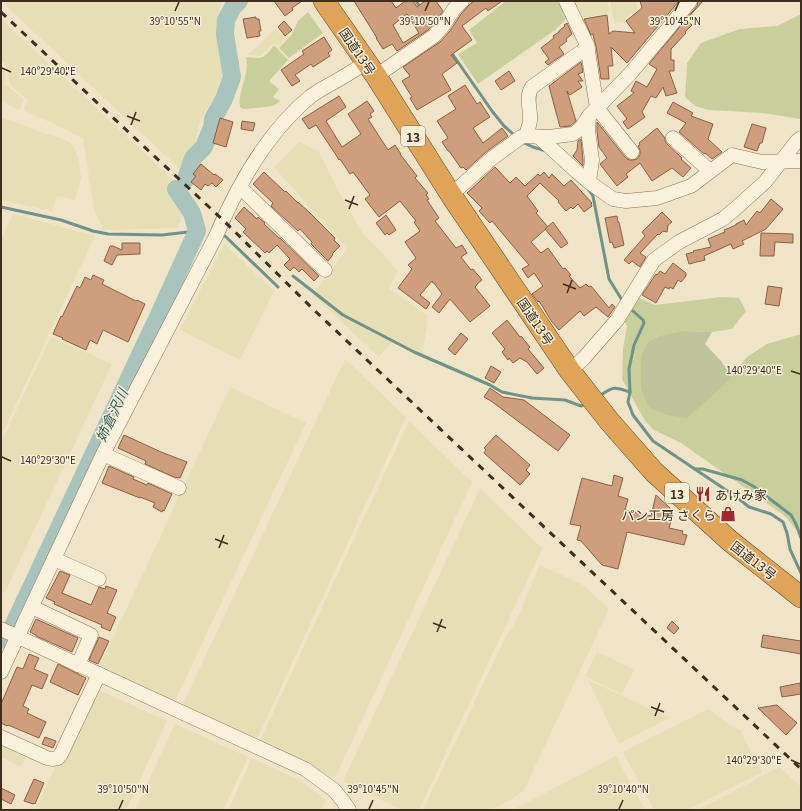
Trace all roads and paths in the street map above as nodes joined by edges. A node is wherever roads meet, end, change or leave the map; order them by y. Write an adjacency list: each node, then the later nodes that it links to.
1 (462, 1): 6 (street)
2 (566, 1): 5 (street)
3 (690, 1): 7 (street)
4 (329, 3): 6 (highway, 国道13号 / 13)
5 (588, 47): 7 (street); 8 (street)
6 (371, 70): 16 (street); 17 (highway, 国道13号 / 13)
7 (593, 112): 8 (street); 11 (street); 15 (street)
8 (532, 136): 15 (street); 17 (street)
9 (673, 138): 14 (street)
10 (801, 138): 13 (street)
11 (632, 152)
12 (801, 160): 13 (street)
13 (781, 161): 14 (street); 19 (street)
14 (710, 171): 15 (street)
15 (589, 182)
16 (240, 187): 18 (street); 20 (street)
17 (451, 195): 19 (highway, 国道13号 / 13)
18 (325, 270)
19 (570, 371): 24 (highway, 国道13号 / 13)
20 (103, 454): 21 (street); 22 (street)
21 (179, 488)
22 (54, 559): 23 (street); 25 (street)
23 (99, 579)
24 (801, 597)
25 (32, 607): 27 (street); 28 (street)
26 (1, 630): 27 (street)
27 (18, 637): 28 (street); 29 (street)
28 (78, 665): 30 (street)
29 (1, 672)
30 (99, 674): 31 (street); 32 (street)
31 (1, 737)
32 (348, 810)

